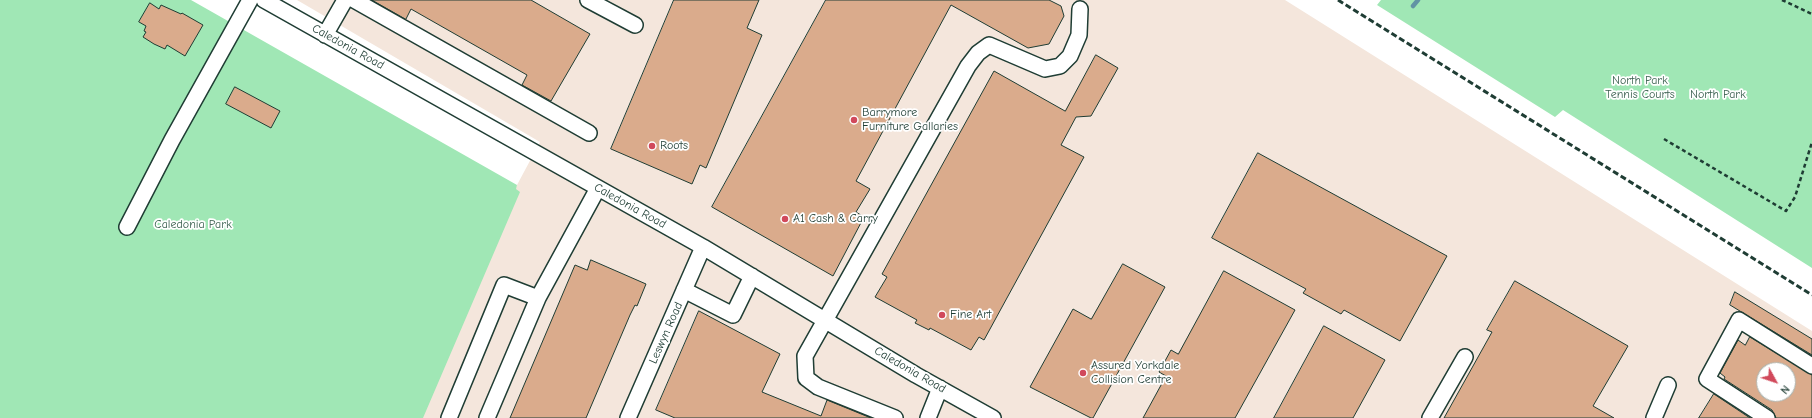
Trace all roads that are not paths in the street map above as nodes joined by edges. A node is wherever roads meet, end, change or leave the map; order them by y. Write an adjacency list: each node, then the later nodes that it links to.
1 (250, 0): 11 (street)
2 (264, 0): 8 (street, Caledonia Road)
3 (346, 0): 8 (street)
4 (354, 0): 9 (street)
5 (588, 0): 7 (street)
6 (1080, 9): 16 (street)
7 (635, 25)
8 (325, 35): 10 (street, Caledonia Road)
9 (589, 133)
10 (598, 188): 12 (street, Caledonia Road); 15 (street)
11 (127, 227)
12 (703, 247): 13 (street, Caledonia Road); 14 (street, Leswyn Road)
13 (752, 276): 14 (street); 16 (street, Caledonia Road)
14 (684, 290): 23 (street, Leswyn Road)
15 (538, 298): 21 (street); 22 (street)
16 (824, 320): 20 (street, Caledonia Road); 24 (street)
17 (1465, 357): 27 (street)
18 (1812, 366): 29 (street)
19 (1668, 385): 28 (street)
20 (940, 388): 25 (street); 26 (street, Caledonia Road)
21 (449, 418)
22 (487, 418)
23 (628, 418)
24 (895, 418)
25 (928, 418)
26 (994, 418)
27 (1430, 418)
28 (1654, 418)
29 (1767, 418)

